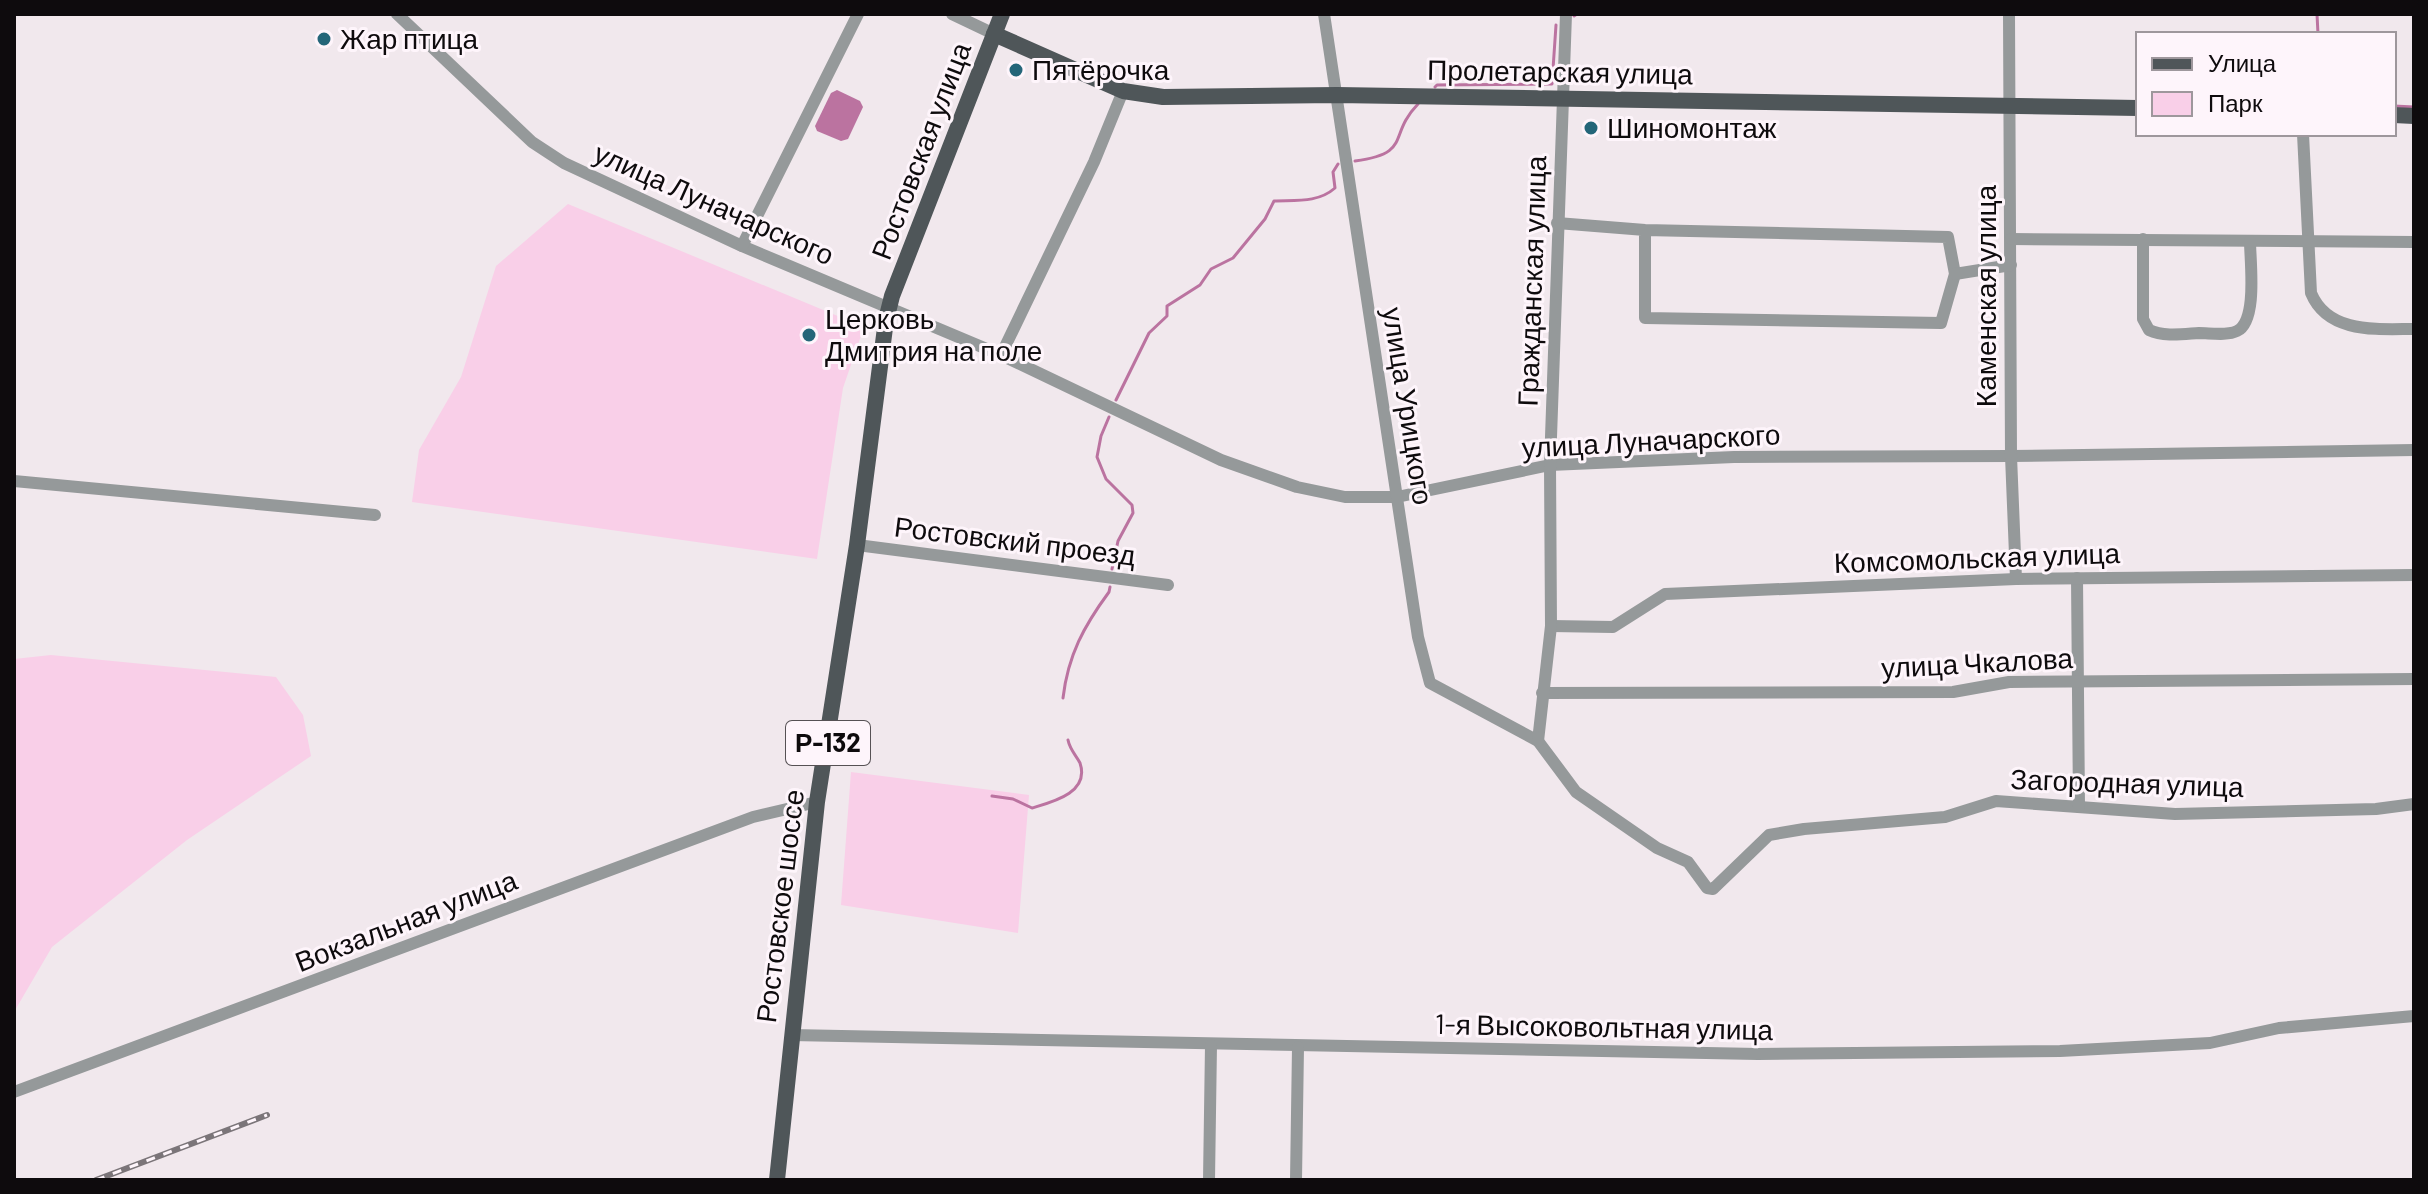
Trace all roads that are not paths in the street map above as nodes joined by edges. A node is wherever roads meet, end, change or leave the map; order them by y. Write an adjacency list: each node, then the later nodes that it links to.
1 (858, 14): 22 (street)
2 (952, 14): 8 (street)
3 (1002, 14): 8 (main road, Ростовская улица)
4 (1324, 14): 10 (street, улица Урицкого)
5 (1566, 14): 11 (street, Гражданская улица)
6 (2009, 14): 12 (street, Каменская улица)
7 (402, 16): 22 (street, улица Луначарского)
8 (994, 34): 9 (main road, Пролетарская улица); 25 (main road, Ростовская улица)
9 (1123, 91): 10 (main road, Пролетарская улица); 27 (street)
10 (1337, 95): 11 (main road, Пролетарская улица); 32 (street, улица Урицкого)
11 (1562, 97): 12 (main road, Пролетарская улица); 15 (street, Гражданская улица)
12 (2008, 104): 13 (main road, Пролетарская улица); 17 (street, Каменская улица)
13 (2136, 108)
14 (2303, 136): 20 (street)
15 (1557, 223): 16 (street); 30 (street, Гражданская улица)
16 (1645, 230): 24 (street); 24 (street)
17 (2011, 239): 18 (street); 23 (street, Каменская улица)
18 (2143, 239): 19 (street); 19 (street)
19 (2250, 241): 20 (street)
20 (2307, 241): 21 (street); 26 (street)
21 (2414, 242)
22 (742, 246): 25 (street, улица Луначарского)
23 (2011, 265): 24 (street); 29 (street, Каменская улица)
24 (1955, 274)
25 (888, 307): 27 (street, улица Луначарского); 34 (main road, Ростовское шоссе / Р-132)
26 (2414, 329)
27 (1001, 355): 32 (street, улица Луначарского)
28 (2414, 450): 29 (street, улица Луначарского)
29 (2011, 456): 30 (street, улица Луначарского); 37 (street, Каменская улица)
30 (1550, 465): 32 (street, улица Луначарского); 39 (street, Гражданская улица)
31 (14, 481): 33 (street)
32 (1397, 497): 43 (street, улица Урицкого)
33 (375, 515)
34 (857, 545): 38 (street, Ростовский проезд); 44 (main road, Ростовское шоссе / Р-132)
35 (2414, 575): 36 (street, Комсомольская улица)
36 (2077, 578): 37 (street, Комсомольская улица); 41 (street)
37 (2016, 579): 39 (street, Комсомольская улица)
38 (1168, 585)
39 (1551, 626): 42 (street, Гражданская улица)
40 (2414, 679): 41 (street, улица Чкалова)
41 (2077, 681): 42 (street, улица Чкалова); 46 (street)
42 (1542, 693): 43 (street, Гражданская улица)
43 (1538, 741): 46 (street, Загородная улица)
44 (817, 802): 48 (main road, Ростовское шоссе / Р-132); 51 (street, Вокзальная улица)
45 (2414, 804): 46 (street, Загородная улица)
46 (2079, 807)
47 (2414, 1016): 50 (street, 1-я Высоковольтная улица)
48 (791, 1035): 49 (street, 1-я Высоковольтная улица); 52 (main road, Ростовское шоссе / Р-132)
49 (1211, 1045): 50 (street, 1-я Высоковольтная улица); 53 (street)
50 (1298, 1047): 54 (street)
51 (14, 1092)
52 (777, 1180)
53 (1209, 1180)
54 (1296, 1180)

